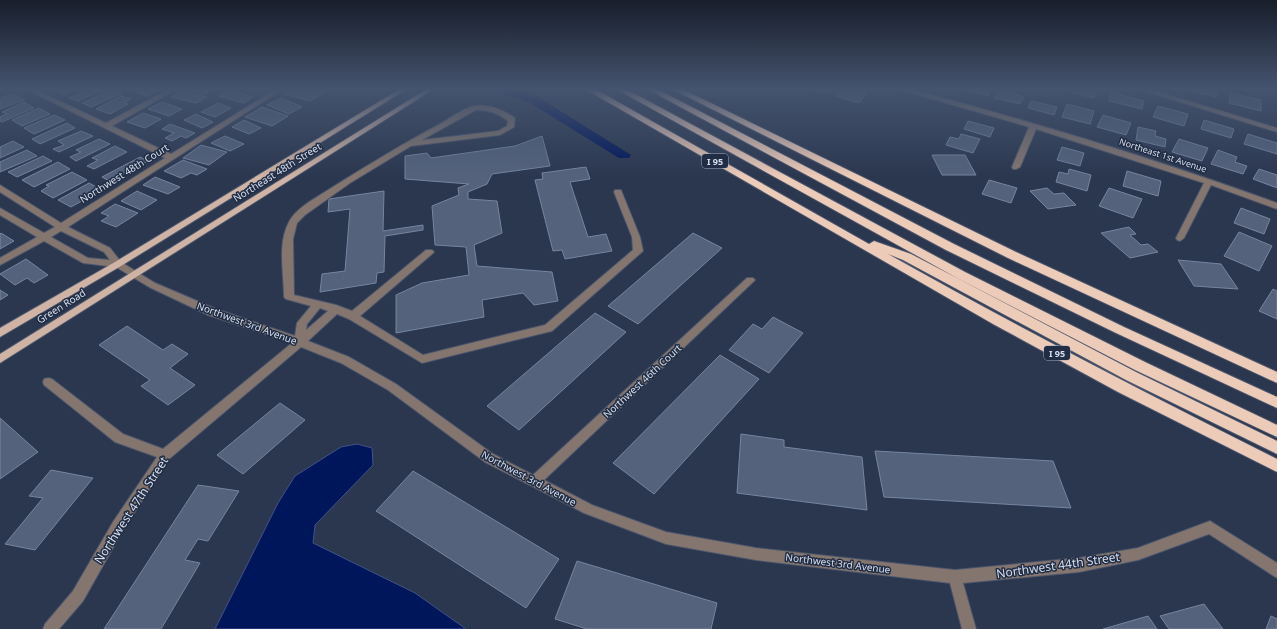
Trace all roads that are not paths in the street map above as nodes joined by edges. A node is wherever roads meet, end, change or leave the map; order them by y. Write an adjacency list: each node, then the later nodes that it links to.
1 (91, 118): 15 (street)
2 (120, 118): 15 (street)
3 (233, 118): 18 (street, Northwest 48th Court)
4 (356, 118): 31 (main road, Northeast 48th Street)
5 (384, 118): 32 (main road, Northeast 48th Street)
6 (457, 118): 17 (street)
7 (510, 118): 17 (street)
8 (640, 118): 26 (highway, I 95)
9 (674, 118): 43 (highway)
10 (707, 118): 42 (highway)
11 (735, 118): 40 (highway)
12 (1010, 118): 14 (street, Northeast 1st Avenue)
13 (1239, 118): 16 (street)
14 (1034, 125): 19 (street); 20 (street, Northeast 1st Avenue)
15 (106, 126): 18 (street)
16 (1277, 130)
17 (411, 144): 34 (street)
18 (170, 157): 25 (street, Northwest 48th Court)
19 (1016, 167)
20 (1209, 181): 23 (street, Northeast 1st Avenue); 28 (street)
21 (0, 188): 25 (street)
22 (618, 192): 36 (street)
23 (1277, 206)
24 (0, 211): 27 (street)
25 (61, 227): 27 (street, Northwest 48th Court); 31 (street)
26 (841, 233): 44 (highway); 46 (highway, I 95)
27 (43, 238): 30 (street, Northwest 48th Court); 31 (street)
28 (1180, 238)
29 (429, 252): 36 (street)
30 (0, 262)
31 (118, 264): 32 (street, Northwest 3rd Avenue); 37 (main road, Green Road)
32 (135, 274): 38 (street, Northwest 3rd Avenue); 39 (main road, Green Road)
33 (750, 280): 47 (street, Northwest 46th Court)
34 (318, 304): 35 (street); 38 (street)
35 (336, 308): 36 (street); 38 (street, Northwest 47th Street)
36 (353, 316)
37 (0, 333)
38 (300, 342): 45 (street, Northwest 47th Street); 47 (street, Northwest 3rd Avenue)
39 (0, 359)
40 (1277, 378)
41 (48, 382): 45 (street)
42 (1277, 404)
43 (1277, 431)
44 (1277, 448)
45 (164, 455): 50 (street, Northwest 47th Street)
46 (1277, 466)
47 (534, 482): 49 (street, Northwest 3rd Avenue)
48 (1277, 571): 49 (street, Northwest 44th Street)
49 (955, 577): 51 (street)
50 (50, 629)
51 (969, 629)

